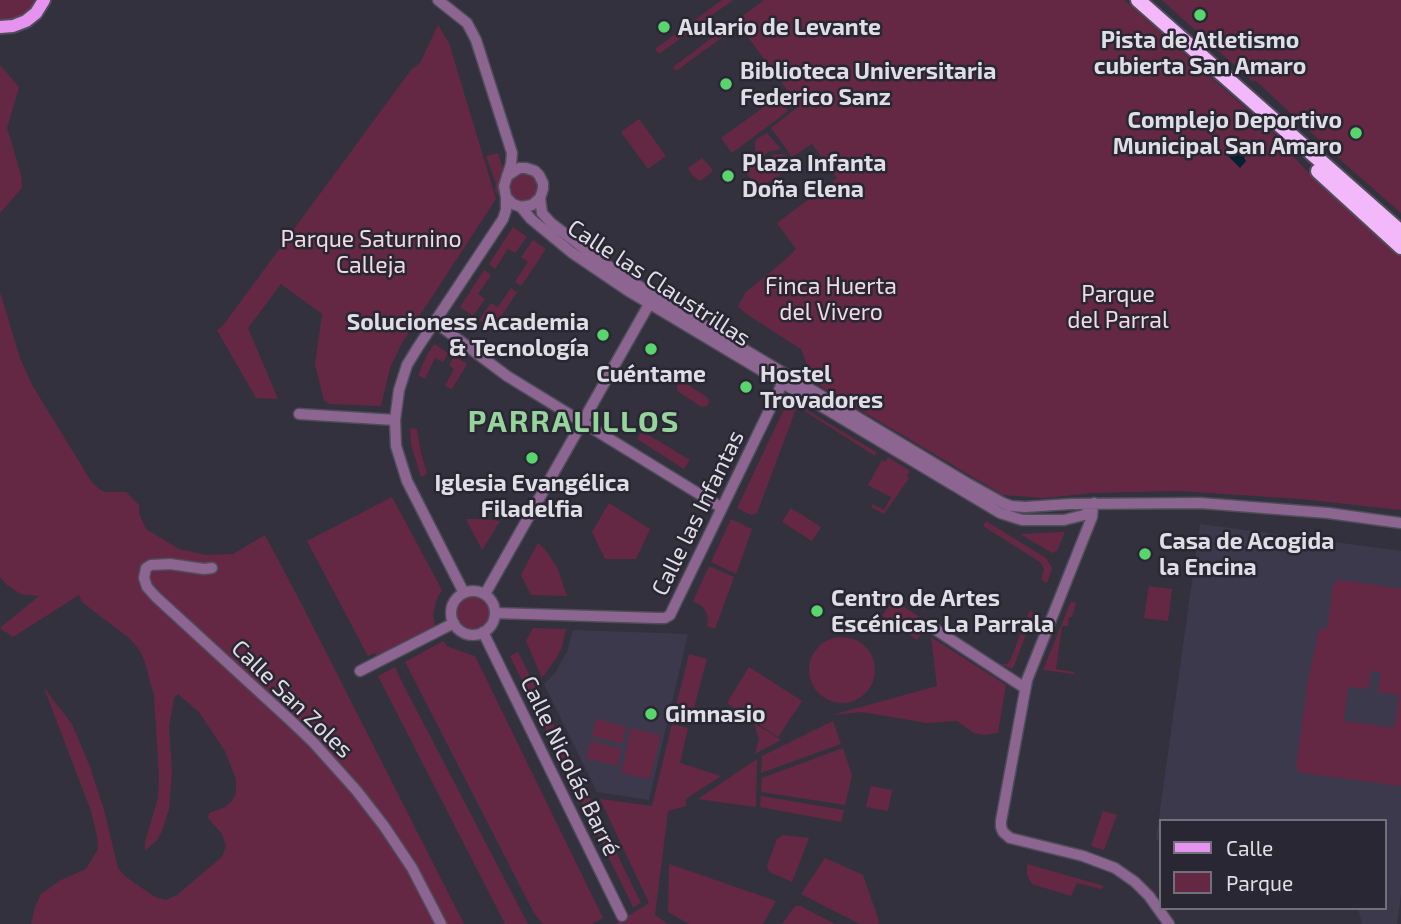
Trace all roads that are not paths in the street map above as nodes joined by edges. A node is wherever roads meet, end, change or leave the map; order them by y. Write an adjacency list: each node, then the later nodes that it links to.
1 (44, 0): 4 (main road)
2 (438, 0): 6 (street)
3 (1138, 0): 5 (highway)
4 (0, 27)
5 (1291, 136): 13 (highway); 14 (highway)
6 (512, 153): 7 (street); 8 (street)
7 (524, 168): 8 (street); 10 (street)
8 (508, 176): 9 (street)
9 (506, 197): 11 (street); 12 (street)
10 (540, 198): 11 (street); 15 (street, Calle las Claustrillas)
11 (521, 207): 12 (street); 15 (street, Calle las Claustrillas)
12 (503, 219): 16 (street)
13 (1401, 232)
14 (1401, 247)
15 (652, 300): 17 (street, Calle las Claustrillas); 17 (street, Calle las Claustrillas); 20 (street)
16 (435, 321): 19 (street); 20 (street)
17 (784, 379): 21 (street); 22 (street); 25 (street, Calle las Infantas)
18 (299, 414): 19 (street)
19 (395, 419): 30 (street)
20 (583, 422): 25 (street); 31 (street)
21 (921, 455): 22 (street); 23 (street)
22 (925, 468): 23 (street); 26 (street)
23 (967, 483): 24 (street)
24 (1094, 503): 26 (street); 27 (street); 28 (street)
25 (722, 508): 32 (street, Calle las Infantas)
26 (1070, 519): 28 (street)
27 (1401, 523)
28 (1083, 538): 37 (street)
29 (212, 568): 39 (street, Calle San Zoles)
30 (464, 593): 31 (street); 33 (street)
31 (485, 594): 32 (street)
32 (495, 613): 35 (street)
33 (454, 623): 35 (street); 36 (street)
34 (933, 628): 37 (street)
35 (483, 632): 38 (street, Calle Nicolás Barré)
36 (360, 671)
37 (1025, 688): 40 (street)
38 (622, 916)
39 (441, 924)
40 (1169, 924)

